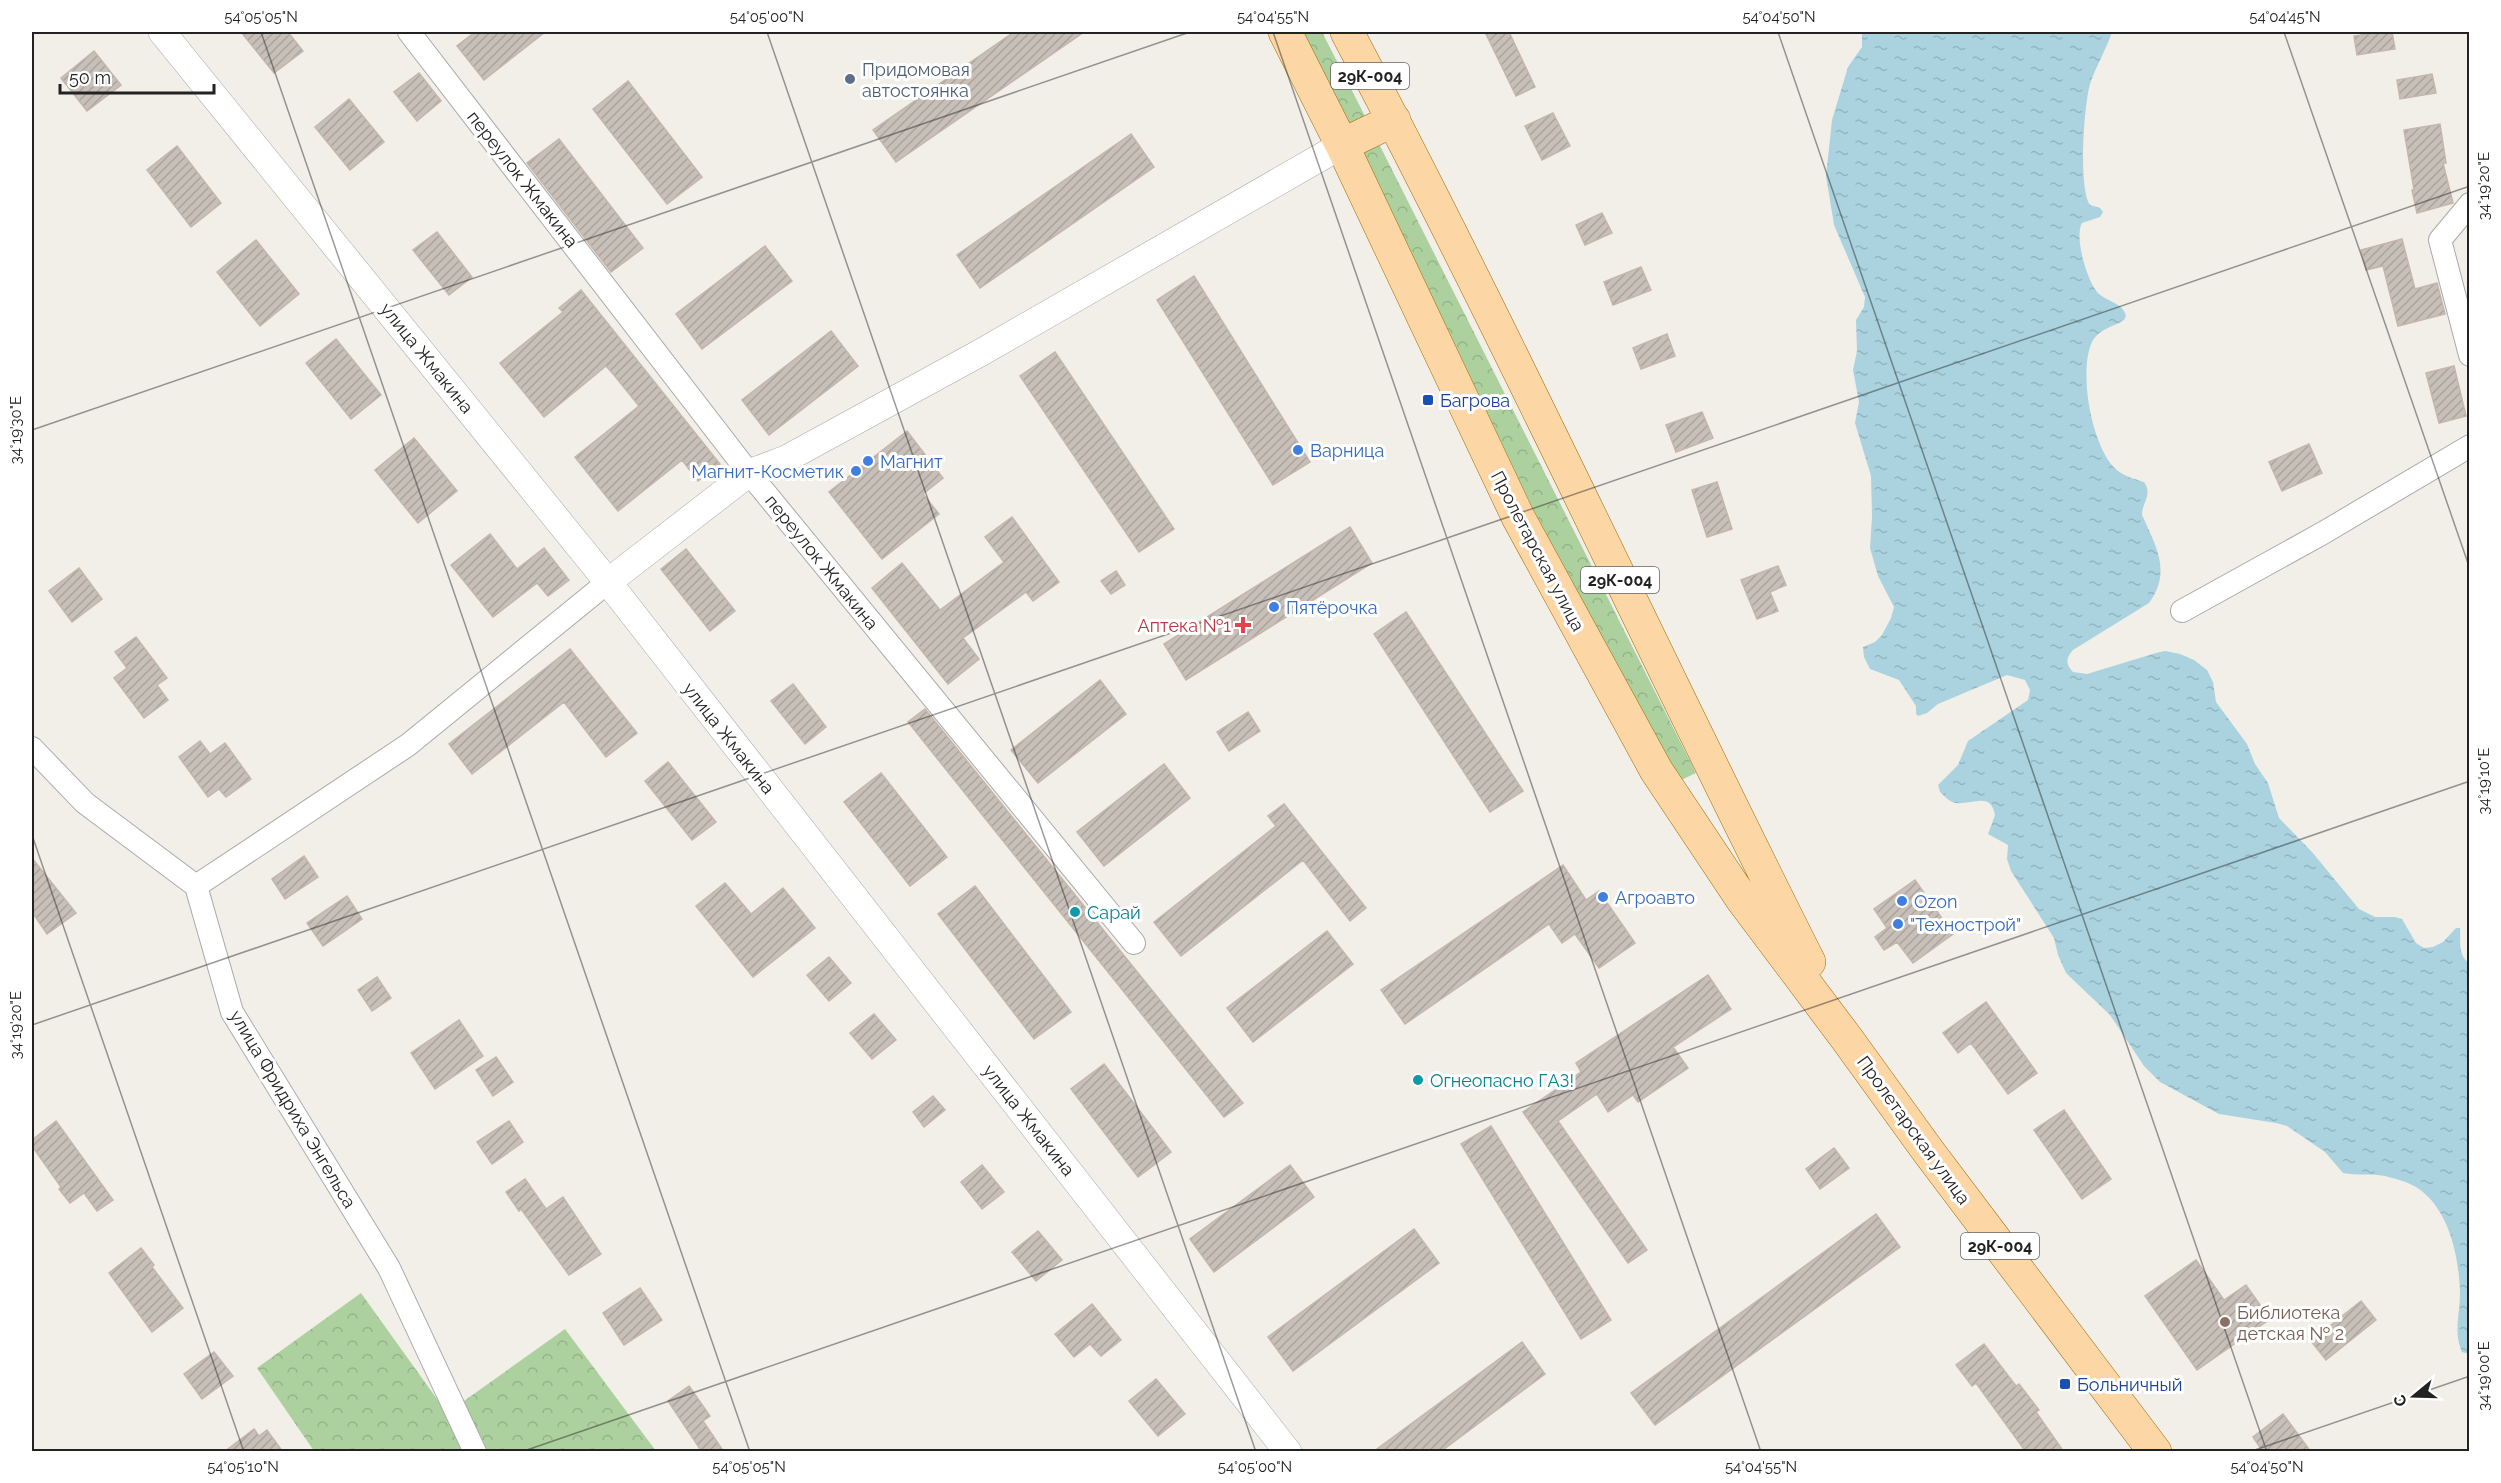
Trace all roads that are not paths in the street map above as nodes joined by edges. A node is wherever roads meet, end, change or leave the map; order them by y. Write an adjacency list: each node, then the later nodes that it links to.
1 (162, 32): 11 (street, улица Жмакина)
2 (409, 32): 10 (street, переулок Жмакина)
3 (1285, 32): 6 (main road, Пролетарская улица)
4 (1347, 32): 5 (main road, Пролетарская улица / 29К-004)
5 (1394, 120): 6 (main road); 14 (main road, Пролетарская улица / 29К-004)
6 (1342, 145): 10 (street); 15 (main road, Пролетарская улица)
7 (2469, 204): 8 (street)
8 (2469, 355)
9 (2469, 446): 12 (street)
10 (749, 473): 11 (street); 17 (street, переулок Жмакина)
11 (608, 582): 16 (street); 20 (street, улица Жмакина)
12 (2182, 611)
13 (34, 753): 16 (street)
14 (1719, 784): 15 (main road); 18 (main road, Пролетарская улица / 29К-004)
15 (1679, 804): 18 (main road, Пролетарская улица)
16 (196, 886): 19 (street, улица Фридриха Энгельса)
17 (1134, 943)
18 (1847, 1039): 21 (main road, Пролетарская улица / 29К-004)
19 (475, 1452)
20 (1288, 1452)
21 (2155, 1452)

